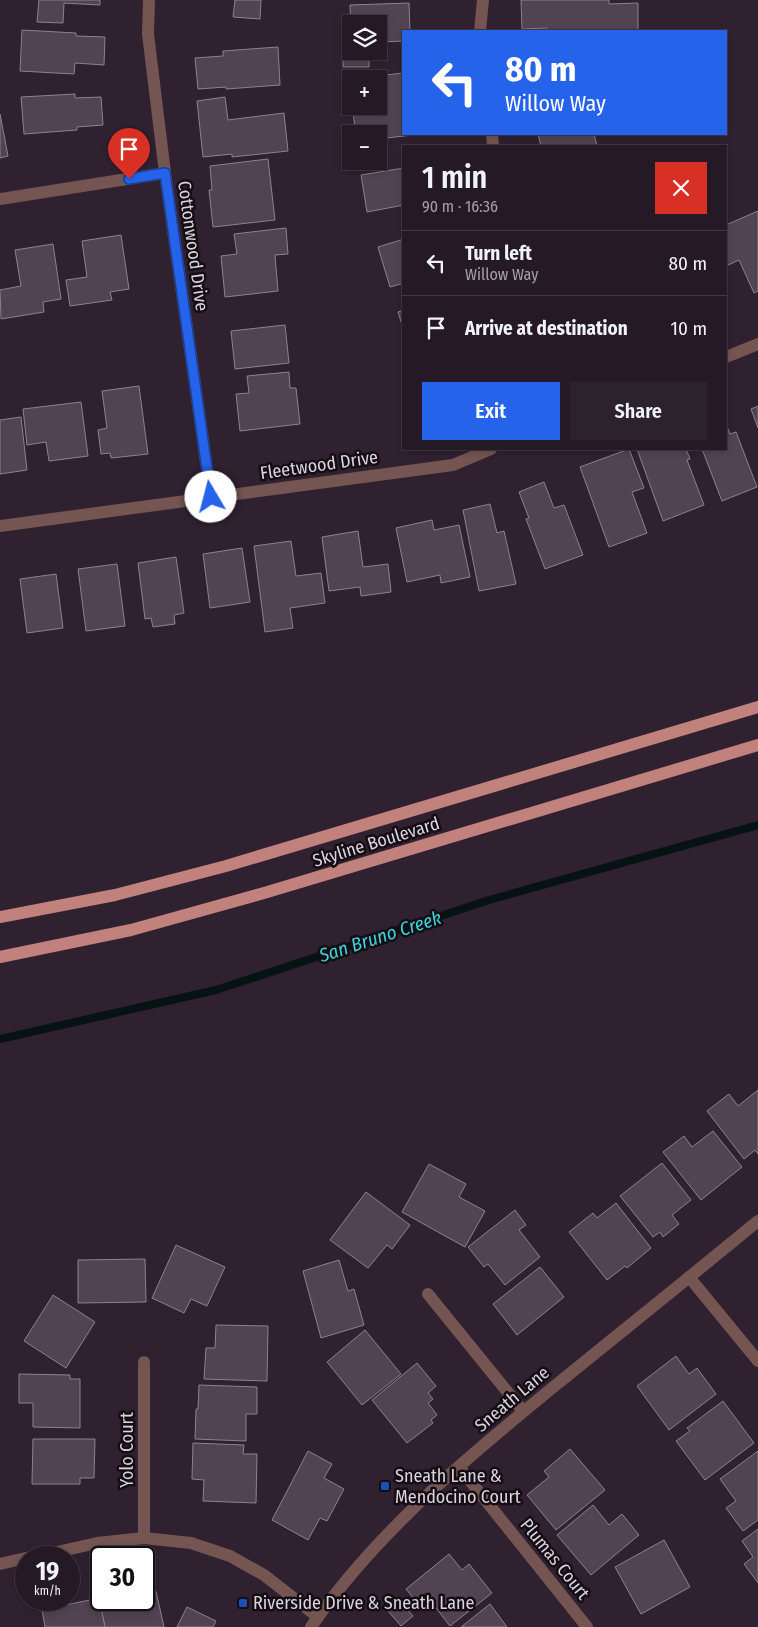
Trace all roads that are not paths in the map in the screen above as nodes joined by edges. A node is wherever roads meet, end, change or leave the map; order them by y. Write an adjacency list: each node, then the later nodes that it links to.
1 (149, 0): 4 (street, Cottonwood Drive)
2 (483, 0): 3 (street)
3 (480, 30)
4 (165, 173): 5 (street); 9 (street, Cottonwood Drive)
5 (0, 200)
6 (758, 344): 7 (street)
7 (727, 356)
8 (489, 450): 9 (street, Fleetwood Drive)
9 (211, 497): 10 (street, Fleetwood Drive)
10 (0, 526)
11 (758, 707): 13 (main road, Skyline Boulevard)
12 (758, 745): 14 (main road, Skyline Boulevard)
13 (0, 917)
14 (0, 957)
15 (758, 1221): 16 (street, Sneath Lane)
16 (689, 1277): 19 (street); 20 (street, Sneath Lane)
17 (428, 1294): 20 (street)
18 (144, 1362): 22 (street, Yolo Court)
19 (758, 1362)
20 (524, 1411): 21 (street, Sneath Lane)
21 (459, 1467): 26 (street, Sneath Lane); 27 (street, Plumas Court)
22 (144, 1538): 23 (street); 26 (street)
23 (80, 1547)
24 (15, 1561): 25 (street)
25 (0, 1564)
26 (315, 1622)
27 (587, 1627)

